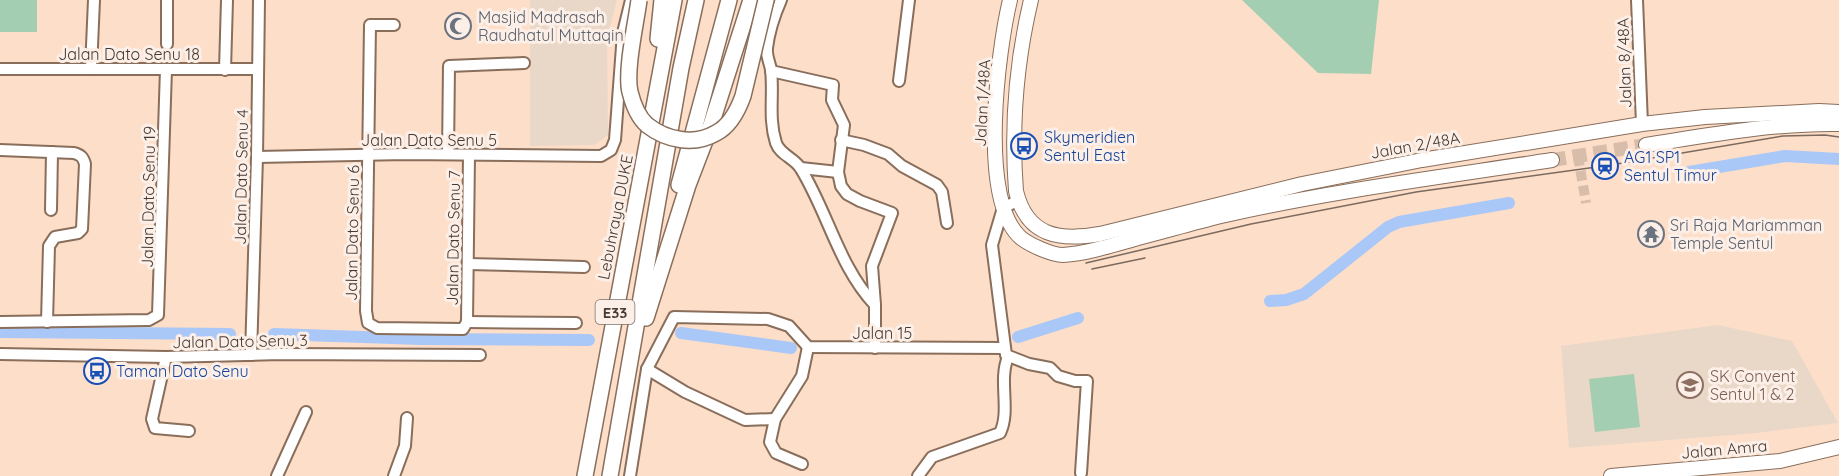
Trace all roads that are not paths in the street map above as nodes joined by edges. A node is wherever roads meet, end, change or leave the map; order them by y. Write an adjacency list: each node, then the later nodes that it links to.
1 (94, 0): 22 (street)
2 (167, 0): 19 (street)
3 (227, 0): 25 (street)
4 (259, 0): 24 (street, Jalan Dato Senu 4)
5 (631, 0): 38 (street, Jalan Dato Senu 5)
6 (639, 0): 11 (highway, bridge)
7 (662, 0): 33 (highway)
8 (674, 0): 33 (highway, Lebuhraya DUKE / E33)
9 (729, 0): 65 (highway)
10 (751, 0): 65 (highway)
11 (766, 0)
12 (781, 0): 26 (street)
13 (909, 0): 27 (street)
14 (1010, 0): 44 (main road, Jalan 1/48A)
15 (1031, 0): 43 (main road, Jalan 1/48A)
16 (1637, 0): 29 (street, Jalan 8/48A)
17 (697, 1): 65 (highway, E33)
18 (394, 25): 37 (street, Jalan Dato Senu 6)
19 (166, 44)
20 (524, 63): 36 (street)
21 (0, 69): 22 (street, Jalan Dato Senu 18)
22 (92, 69): 23 (street, Jalan Dato Senu 18)
23 (166, 69): 25 (street, Jalan Dato Senu 18); 54 (street, Jalan Dato Senu 19)
24 (257, 69): 25 (street, Jalan Dato Senu 18); 39 (street, Jalan Dato Senu 4)
25 (225, 70)
26 (771, 71): 31 (street); 41 (street)
27 (899, 81)
28 (1839, 112): 29 (main road, Jalan 2/48A)
29 (1642, 124): 46 (main road, Jalan 2/48A)
30 (1839, 124): 32 (main road)
31 (842, 140): 42 (street); 47 (street)
32 (1646, 145)
33 (647, 149): 75 (highway, Lebuhraya DUKE / E33)
34 (0, 150): 35 (street)
35 (52, 152): 45 (street); 54 (street)
36 (448, 154): 37 (street, Jalan Dato Senu 5); 38 (street, Jalan Dato Senu 5)
37 (369, 155): 39 (street, Jalan Dato Senu 5); 55 (street, Jalan Dato Senu 6)
38 (469, 155): 50 (street, Jalan Dato Senu 7)
39 (257, 157): 60 (street, Jalan Dato Senu 4)
40 (1552, 160): 48 (main road)
41 (801, 168): 42 (street); 52 (street)
42 (838, 172): 52 (street)
43 (1019, 200): 44 (street); 46 (main road)
44 (1003, 208): 48 (main road); 49 (street)
45 (51, 210)
46 (1031, 221): 48 (street)
47 (947, 223)
48 (1015, 230): 49 (street)
49 (992, 245): 59 (street)
50 (468, 264): 51 (street); 55 (street, Jalan Dato Senu 7)
51 (584, 267)
52 (875, 305): 58 (street)
53 (0, 322): 54 (street)
54 (47, 322)
55 (468, 322): 56 (street, Jalan Dato Senu 6)
56 (576, 323)
57 (808, 347): 58 (street, Jalan 15); 64 (street); 68 (street)
58 (874, 348): 59 (street, Jalan 15)
59 (1007, 353): 72 (street, Jalan 15); 78 (street)
60 (251, 355): 61 (street, Jalan Dato Senu 3); 62 (street, Jalan Dato Senu 3)
61 (480, 356)
62 (166, 357): 63 (street, Jalan Dato Senu 3); 69 (street)
63 (0, 358)
64 (647, 369): 68 (street); 77 (street)
65 (629, 373): 76 (highway, E33)
66 (306, 412): 73 (street)
67 (407, 418): 74 (street)
68 (775, 419): 71 (street)
69 (189, 431)
70 (1839, 447): 79 (main road, Jalan Amra)
71 (802, 464)
72 (1081, 472)
73 (276, 476)
74 (394, 476)
75 (585, 476)
76 (610, 476)
77 (630, 476)
78 (918, 476)
79 (1611, 476)

